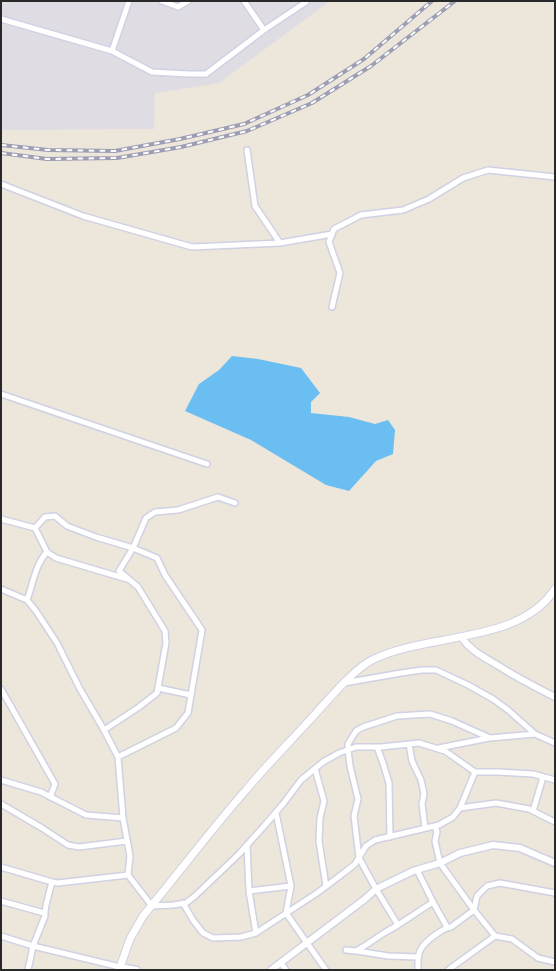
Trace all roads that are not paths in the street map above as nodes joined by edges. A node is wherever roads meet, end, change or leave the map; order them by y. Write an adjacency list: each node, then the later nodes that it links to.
1 (129, 1): 8 (street)
2 (162, 1): 3 (street)
3 (188, 1)
4 (244, 1): 7 (street)
5 (306, 2): 7 (street)
6 (1, 19): 8 (street)
7 (264, 30): 8 (street)
8 (112, 51)
9 (247, 150): 13 (street)
10 (555, 177): 12 (street)
11 (1, 184): 13 (street)
12 (332, 234): 13 (street); 14 (street)
13 (280, 242)
14 (332, 307)
15 (1, 394): 16 (street)
16 (207, 464)
17 (235, 503): 20 (street)
18 (1, 519): 19 (street)
19 (35, 528): 20 (street); 21 (street)
20 (133, 548): 22 (street); 30 (street)
21 (47, 552): 22 (street); 25 (street)
22 (130, 580): 29 (street)
23 (1, 589): 25 (street)
24 (555, 589): 26 (main road)
25 (27, 600): 32 (street)
26 (460, 636): 27 (main road); 31 (street)
27 (344, 683): 33 (street); 73 (main road)
28 (1, 688): 46 (street)
29 (158, 688): 30 (street); 32 (street)
30 (191, 695): 40 (street)
31 (555, 697)
32 (104, 730): 40 (street)
33 (535, 734): 34 (street); 35 (street)
34 (490, 738): 38 (street); 39 (street)
35 (555, 743)
36 (409, 744): 37 (street); 38 (street); 54 (street)
37 (377, 747): 39 (street); 55 (street)
38 (438, 748): 42 (street)
39 (348, 750): 41 (street); 58 (street)
40 (118, 757): 51 (street)
41 (315, 769): 50 (street); 66 (street)
42 (475, 772): 43 (street); 48 (street)
43 (543, 777): 45 (street); 49 (street)
44 (1, 780): 46 (street)
45 (555, 780)
46 (50, 797): 51 (street)
47 (1, 804): 56 (street)
48 (460, 808): 49 (street); 53 (street)
49 (533, 811): 52 (street)
50 (276, 813): 57 (street); 65 (street)
51 (123, 818): 56 (street)
52 (555, 822)
53 (434, 826): 54 (street); 60 (street)
54 (425, 828): 55 (street)
55 (390, 836): 58 (street)
56 (127, 841): 63 (street)
57 (247, 845): 68 (street); 72 (street)
58 (359, 858): 66 (street); 67 (street)
59 (555, 862): 60 (street)
60 (440, 863): 62 (street); 74 (street)
61 (1, 867): 64 (street)
62 (417, 870): 67 (street); 71 (street)
63 (128, 875): 64 (street); 73 (street)
64 (52, 882): 75 (street)
65 (291, 886): 68 (street); 76 (street)
66 (326, 886): 76 (street)
67 (376, 889): 77 (street); 82 (street)
68 (249, 891): 79 (street)
69 (555, 893): 74 (street)
70 (1, 901): 75 (street)
71 (433, 902): 77 (street); 78 (street)
72 (184, 903): 73 (street); 79 (street)
73 (152, 906): 90 (main road)
74 (474, 910): 78 (street); 81 (street)
75 (44, 913): 83 (street)
76 (286, 914): 79 (street); 82 (street)
77 (398, 925): 85 (street)
78 (447, 927): 86 (street)
79 (256, 933)
80 (1, 936): 83 (street)
81 (495, 936): 87 (street); 89 (street)
82 (307, 944): 88 (street); 91 (street)
83 (33, 946): 90 (street); 92 (street)
84 (346, 950): 85 (street)
85 (356, 951): 86 (street)
86 (418, 957): 96 (street)
87 (555, 962)
88 (281, 963): 94 (street); 95 (street)
89 (457, 967): 97 (street)
90 (120, 968): 93 (street)
91 (325, 969)
92 (28, 970)
93 (137, 970)
94 (271, 970)
95 (286, 970)
96 (418, 970)
97 (448, 970)

